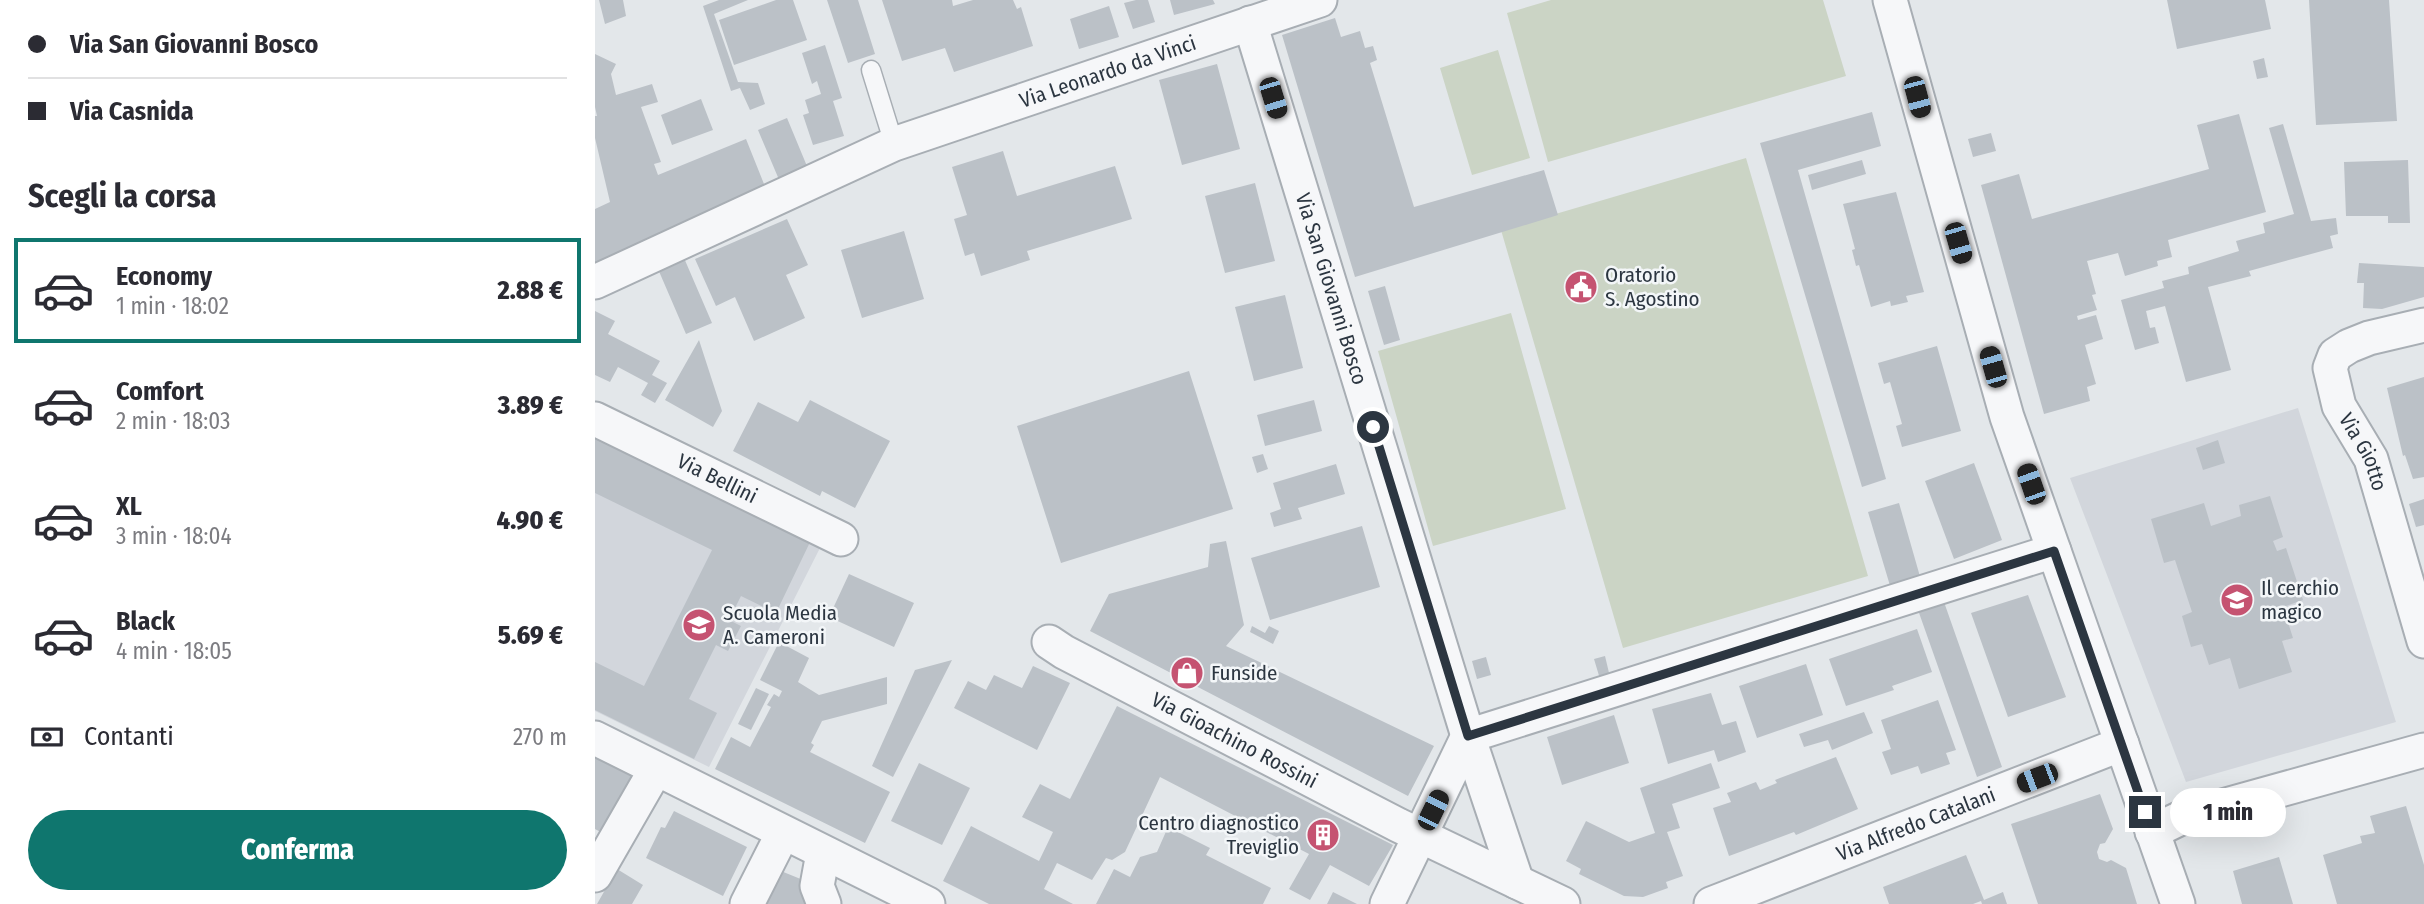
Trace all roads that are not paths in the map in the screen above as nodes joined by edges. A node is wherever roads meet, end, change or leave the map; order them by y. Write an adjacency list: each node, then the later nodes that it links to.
1 (1320, 0): 3 (street, Via Leonardo da Vinci)
2 (1890, 0): 10 (street)
3 (1250, 23): 5 (street, Via Leonardo da Vinci); 13 (street, Via San Giovanni Bosco)
4 (871, 70): 5 (lane)
5 (894, 144): 6 (street, Via Leonardo da Vinci)
6 (595, 282)
7 (2424, 325): 11 (street, Via Giotto)
8 (595, 419): 9 (street, Via Bellini)
9 (841, 539)
10 (2054, 551): 13 (street); 15 (street)
11 (2424, 640)
12 (1049, 642): 20 (street, Via Gioachino Rossini)
13 (1468, 736): 20 (street); 23 (street, Via San Giovanni Bosco)
14 (595, 738): 17 (street)
15 (2122, 744): 18 (street); 29 (street, Via Alfredo Catalani)
16 (2424, 750): 18 (street)
17 (656, 769): 19 (street); 22 (street)
18 (2152, 832): 30 (street)
19 (783, 833): 21 (street); 24 (street)
20 (1421, 834): 23 (street, Via Gioachino Rossini); 27 (street)
21 (823, 853): 25 (street); 26 (street)
22 (595, 875)
23 (1517, 882): 28 (street, Via Gioachino Rossini)
24 (747, 904)
25 (824, 904)
26 (928, 904)
27 (1387, 904)
28 (1563, 904)
29 (1711, 904)
30 (2178, 904)

